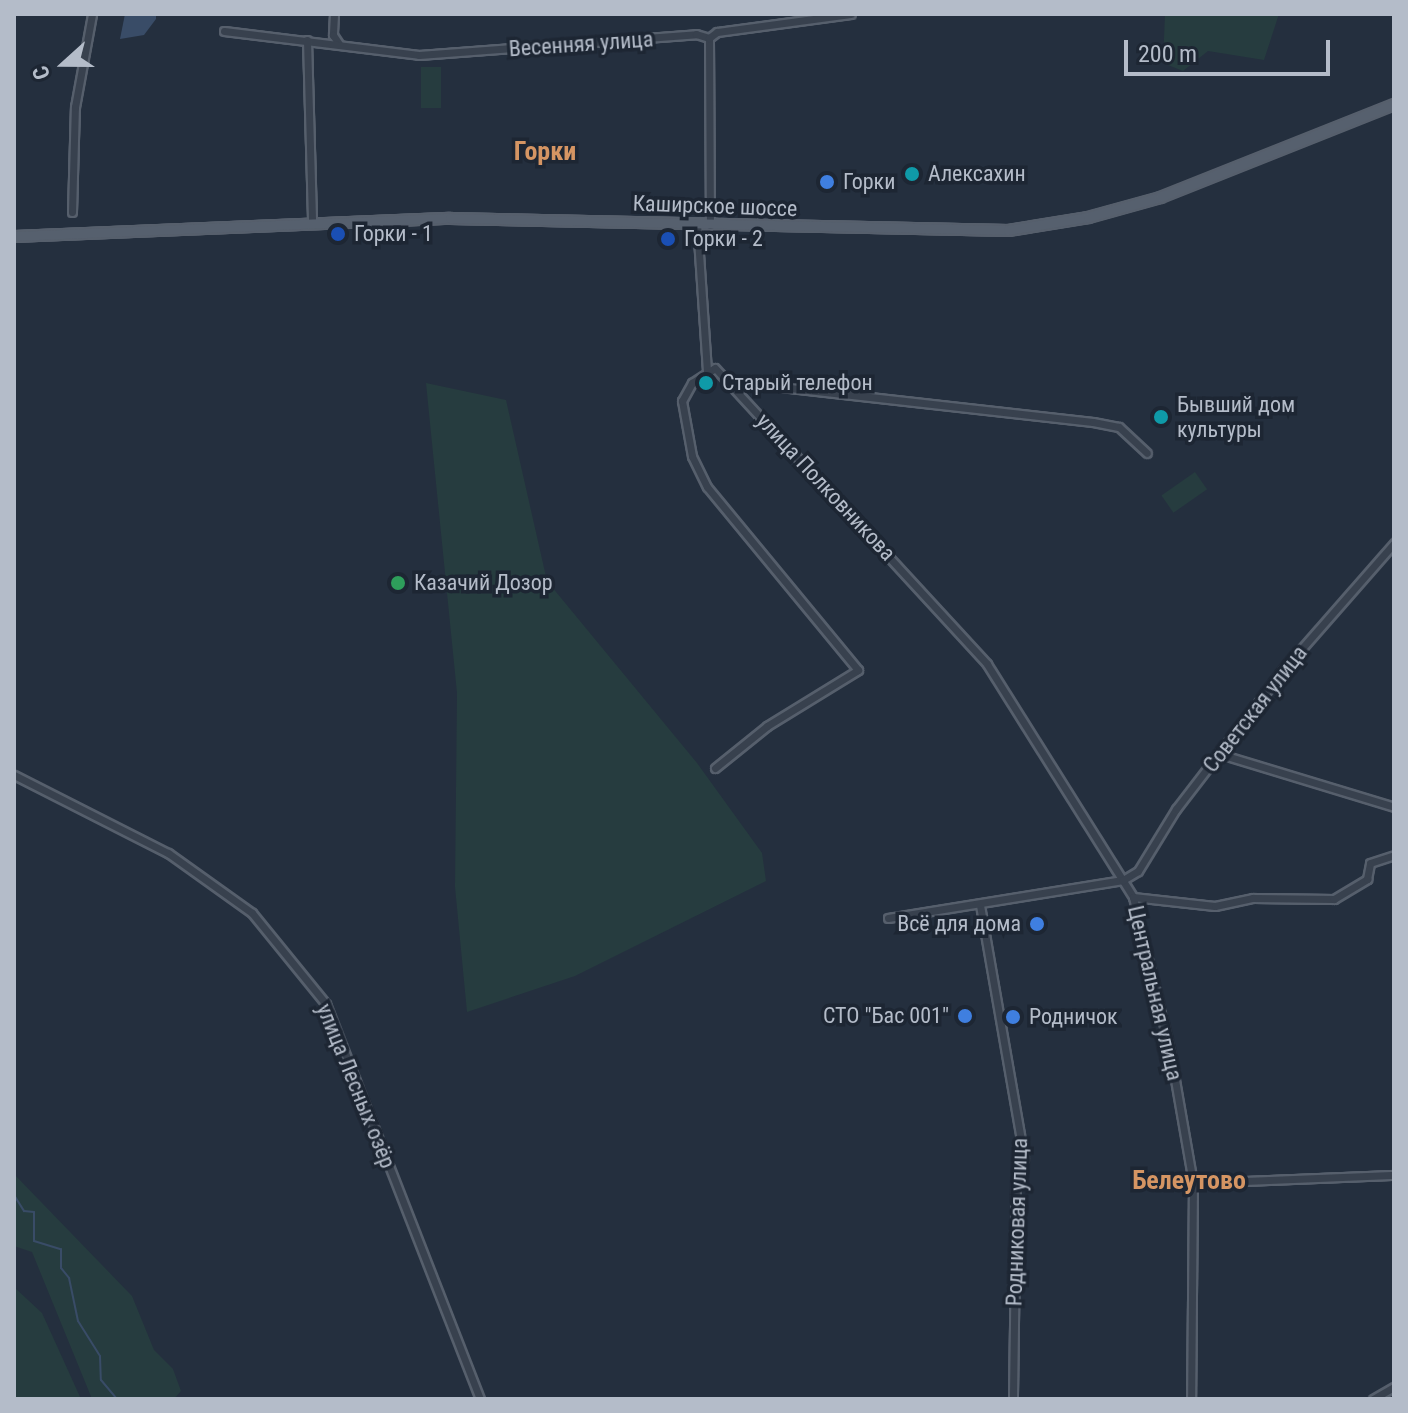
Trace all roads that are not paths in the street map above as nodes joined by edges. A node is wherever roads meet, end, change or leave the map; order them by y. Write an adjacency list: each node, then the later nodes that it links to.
1 (92, 14): 9 (street)
2 (334, 14): 7 (street)
3 (851, 14): 5 (street, Весенняя улица)
4 (224, 31): 6 (street, Весенняя улица)
5 (709, 38): 7 (street, Весенняя улица); 12 (street)
6 (307, 40): 7 (street, Весенняя улица); 10 (street)
7 (339, 44)
8 (1394, 104): 12 (main road, Каширское шоссе)
9 (72, 212)
10 (312, 221): 11 (main road, Каширское шоссе); 13 (main road, Каширское шоссе)
11 (697, 224): 12 (main road, Каширское шоссе); 14 (street)
12 (710, 225)
13 (14, 236)
14 (707, 371): 15 (street, улица Полковникова); 20 (street)
15 (727, 381): 16 (street); 18 (street, улица Полковникова)
16 (1147, 453)
17 (1394, 543): 19 (street, Советская улица)
18 (963, 636): 24 (street, Центральная улица)
19 (1220, 754): 22 (street); 24 (street, Советская улица)
20 (715, 768)
21 (14, 775): 31 (street, улица Лесных озёр)
22 (1394, 807)
23 (1394, 855): 25 (street)
24 (1123, 880): 25 (street, Центральная улица); 26 (street)
25 (1133, 897): 29 (street, Центральная улица)
26 (980, 905): 27 (street); 32 (street, Родниковая улица)
27 (888, 918)
28 (1394, 1175): 29 (street)
29 (1193, 1183): 33 (street, Центральная улица)
30 (1394, 1387): 34 (street)
31 (480, 1399)
32 (1013, 1399)
33 (1191, 1399)
34 (1373, 1399)

